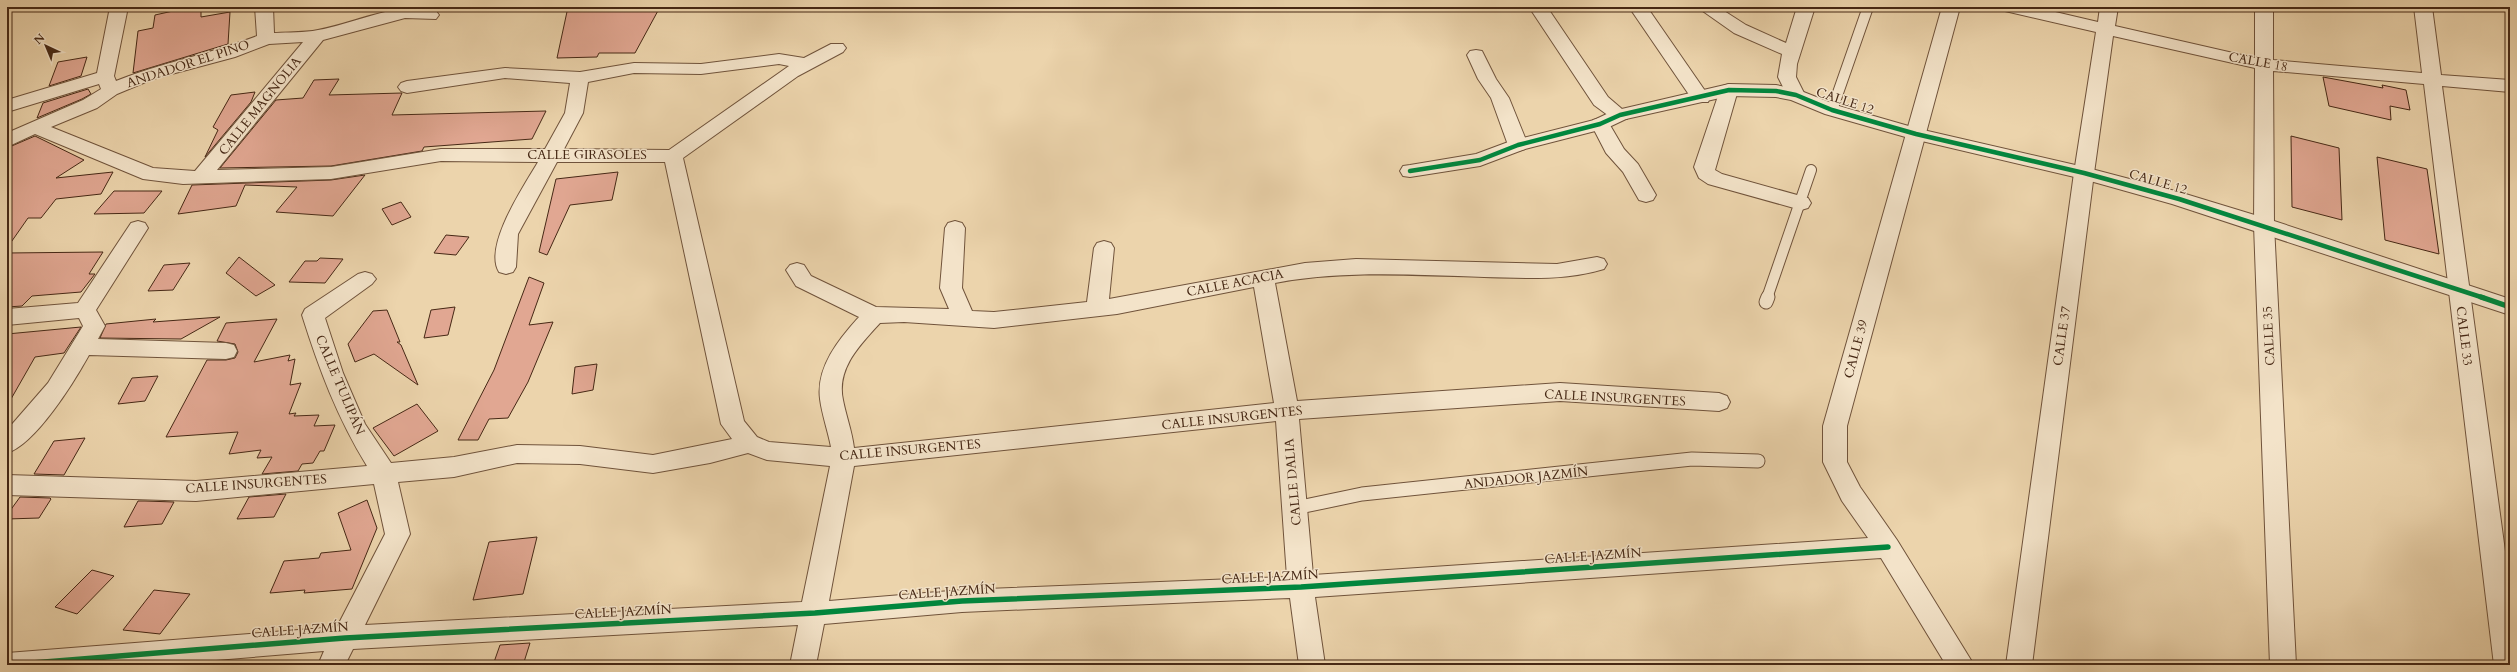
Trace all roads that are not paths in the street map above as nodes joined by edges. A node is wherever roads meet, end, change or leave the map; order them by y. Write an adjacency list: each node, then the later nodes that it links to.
1 (119, 7): 25 (street)
2 (264, 7): 17 (street)
3 (1538, 7): 33 (street)
4 (1638, 7): 30 (street)
5 (1706, 7): 19 (street)
6 (1806, 7): 19 (street)
7 (1868, 7): 32 (lane)
8 (1951, 7): 36 (street, CALLE 39)
9 (2011, 7): 15 (street, CALLE 18)
10 (2108, 7): 15 (street, CALLE 37)
11 (2264, 7): 22 (street, CALLE 35)
12 (2423, 7): 24 (street, CALLE 33)
13 (405, 10): 14 (street, ANDADOR EL PINO); 16 (street, ANDADOR EL PINO)
14 (430, 15)
15 (2106, 30): 22 (street, CALLE 18); 43 (street, CALLE 37)
16 (317, 36): 17 (street, ANDADOR EL PINO); 44 (street, CALLE MAGNOLIA)
17 (266, 39): 25 (street, ANDADOR EL PINO)
18 (837, 48): 21 (street)
19 (1792, 52): 29 (street)
20 (1476, 55): 38 (street)
21 (806, 64): 23 (street); 40 (street)
22 (2264, 65): 24 (street, CALLE 18); 47 (street, CALLE 35)
23 (580, 78): 27 (street); 39 (street)
24 (2432, 81): 26 (street, CALLE 18); 56 (street, CALLE 33)
25 (108, 83): 31 (street); 35 (street)
26 (2510, 86)
27 (407, 87)
28 (1729, 90): 29 (street, CALLE 12); 30 (street, CALLE 12); 46 (street)
29 (1796, 95): 32 (street, CALLE 12)
30 (1701, 98): 33 (street, CALLE 12)
31 (7, 106)
32 (1832, 110): 36 (street, CALLE 12)
33 (1620, 115): 34 (street, CALLE 12)
34 (1600, 124): 38 (street, CALLE 12); 45 (street)
35 (34, 127): 37 (street); 44 (street, CALLE GIRASOLES)
36 (1916, 134): 43 (street, CALLE 12); 77 (street, CALLE 39)
37 (7, 140)
38 (1518, 146): 42 (street, CALLE 12)
39 (551, 154): 40 (street, CALLE GIRASOLES); 44 (street, CALLE GIRASOLES); 52 (street)
40 (673, 156): 70 (street)
41 (1811, 170): 46 (lane)
42 (1410, 171)
43 (2084, 173): 47 (street, CALLE 12); 86 (street, CALLE 37)
44 (202, 176)
45 (1646, 195)
46 (1801, 203): 57 (lane)
47 (2264, 225): 56 (street, CALLE 12); 87 (street, CALLE 35)
48 (138, 228): 60 (street)
49 (955, 228): 63 (street)
50 (1104, 248): 59 (street)
51 (1597, 264): 54 (street, CALLE ACACIA)
52 (506, 267)
53 (797, 270): 61 (street)
54 (1263, 277): 59 (street, CALLE ACACIA); 67 (street, CALLE DALIA)
55 (365, 279): 74 (street, CALLE TULIPÁN)
56 (2458, 290): 58 (street, CALLE 12); 88 (street, CALLE 33)
57 (1766, 302)
58 (2510, 307)
59 (1097, 308): 63 (street, CALLE ACACIA)
60 (85, 310): 62 (street); 64 (street)
61 (874, 315): 63 (street, CALLE ACACIA); 71 (street)
62 (7, 317)
63 (964, 318)
64 (83, 348): 65 (street); 68 (street)
65 (226, 351)
66 (1718, 402): 67 (street, CALLE INSURGENTES)
67 (1287, 412): 71 (street, CALLE INSURGENTES); 76 (street, CALLE DALIA)
68 (28, 427): 69 (street); 72 (street)
69 (7, 444)
70 (749, 444): 71 (street, CALLE INSURGENTES); 74 (street, CALLE INSURGENTES)
71 (844, 458): 79 (street)
72 (7, 461)
73 (1758, 461): 76 (lane, ANDADOR JAZMÍN)
74 (384, 473): 75 (street, CALLE INSURGENTES); 80 (street, CALLE TULIPÁN)
75 (7, 485)
76 (1295, 508): 78 (street, CALLE DALIA)
77 (1888, 547): 78 (street, CALLE JAZMÍN); 85 (street, CALLE 39)
78 (1301, 587): 79 (street, CALLE JAZMÍN); 84 (street, CALLE DALIA)
79 (815, 613): 80 (street, CALLE JAZMÍN); 83 (street)
80 (345, 638): 81 (street, CALLE JAZMÍN); 82 (street, CALLE TULIPÁN)
81 (7, 665)
82 (332, 665)
83 (803, 665)
84 (1312, 665)
85 (1961, 665)
86 (2019, 665)
87 (2283, 665)
88 (2507, 665)

